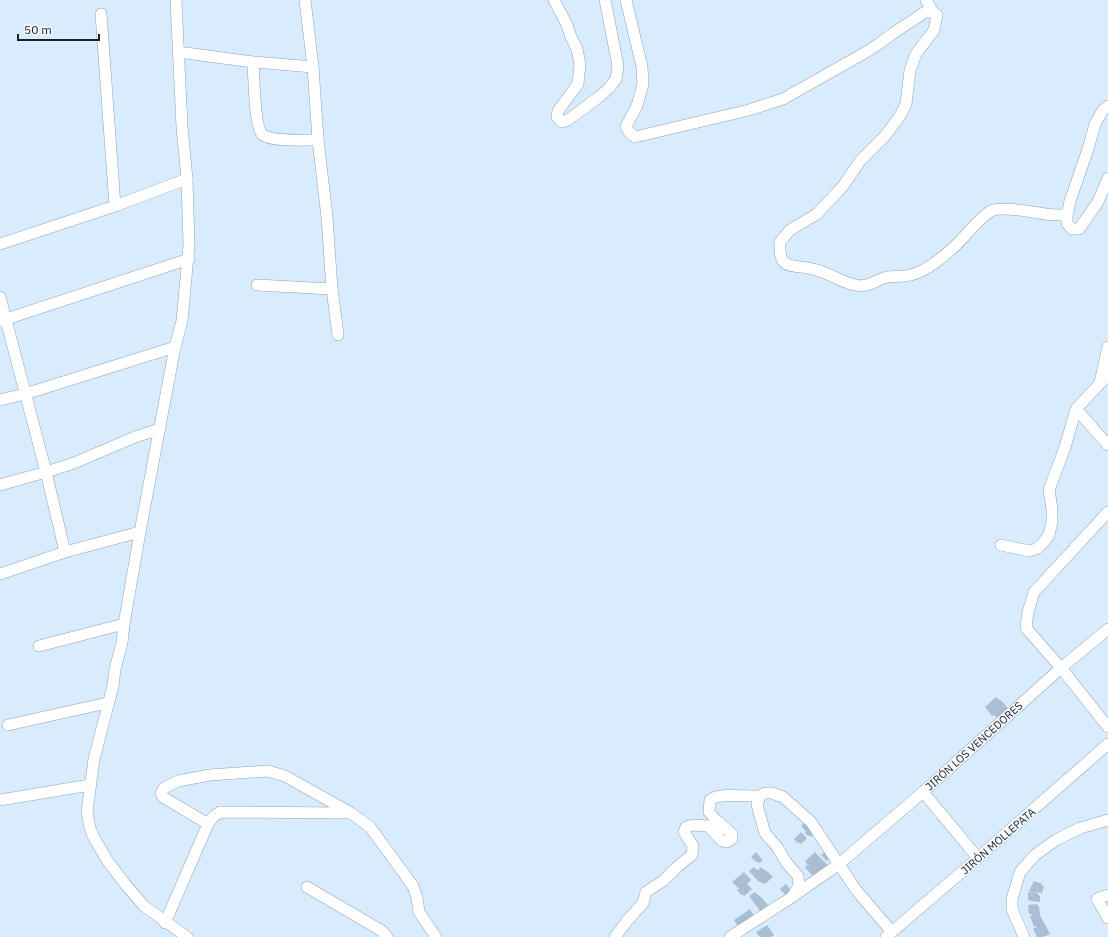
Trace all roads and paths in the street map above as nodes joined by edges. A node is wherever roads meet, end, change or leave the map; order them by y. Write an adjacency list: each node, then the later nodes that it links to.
1 (176, 0): 9 (street)
2 (305, 0): 11 (street)
3 (554, 0): 4 (street)
4 (605, 0)
5 (626, 0): 7 (street)
6 (926, 0): 7 (street)
7 (933, 12): 17 (street)
8 (101, 14): 16 (street)
9 (178, 52): 10 (street); 15 (street)
10 (253, 62): 11 (street); 13 (street)
11 (313, 67): 13 (street)
12 (1108, 106): 17 (street)
13 (318, 140): 21 (street)
14 (1108, 178): 17 (street)
15 (187, 179): 16 (street); 19 (street)
16 (115, 206): 18 (street)
17 (1067, 215)
18 (0, 244)
19 (189, 259): 23 (street); 25 (street)
20 (257, 285): 21 (street)
21 (332, 289): 24 (street)
22 (0, 297): 23 (street)
23 (3, 320): 28 (street)
24 (338, 335)
25 (175, 347): 28 (street); 31 (street)
26 (1108, 347): 27 (street)
27 (1104, 379): 30 (street)
28 (25, 394): 29 (street); 33 (street)
29 (0, 400)
30 (1076, 409): 32 (street); 37 (street)
31 (160, 430): 33 (street); 36 (street)
32 (1108, 445)
33 (46, 472): 34 (street); 38 (street)
34 (0, 485)
35 (1108, 512): 43 (street)
36 (140, 532): 38 (street); 40 (street)
37 (1001, 545)
38 (65, 552): 39 (street)
39 (0, 574)
40 (124, 624): 42 (street); 44 (street)
41 (1108, 629): 43 (street, JIRÓN LOS VENCEDORES)
42 (39, 646)
43 (1061, 668): 46 (street); 49 (street, JIRÓN LOS VENCEDORES)
44 (108, 703): 45 (street); 48 (street)
45 (8, 725)
46 (1108, 727)
47 (1108, 744): 55 (street, JIRÓN MOLLEPATA)
48 (90, 785): 51 (street); 61 (street)
49 (923, 792): 55 (street); 56 (street, JIRÓN LOS VENCEDORES)
50 (760, 796): 56 (street); 59 (street); 66 (street)
51 (0, 800)
52 (351, 813): 54 (street); 54 (street); 65 (street)
53 (1108, 820): 68 (street)
54 (208, 824): 61 (street)
55 (978, 858): 62 (street, JIRÓN MOLLEPATA)
56 (839, 864): 59 (street, JIRÓN LOS VENCEDORES); 62 (street)
57 (307, 887): 64 (street)
58 (1108, 895): 60 (street)
59 (792, 897): 67 (street, JIRÓN LOS VENCEDORES)
60 (1108, 918)
61 (165, 923): 63 (street)
62 (889, 934)
63 (187, 937)
64 (387, 937)
65 (436, 937)
66 (616, 937)
67 (730, 937)
68 (1024, 937)

